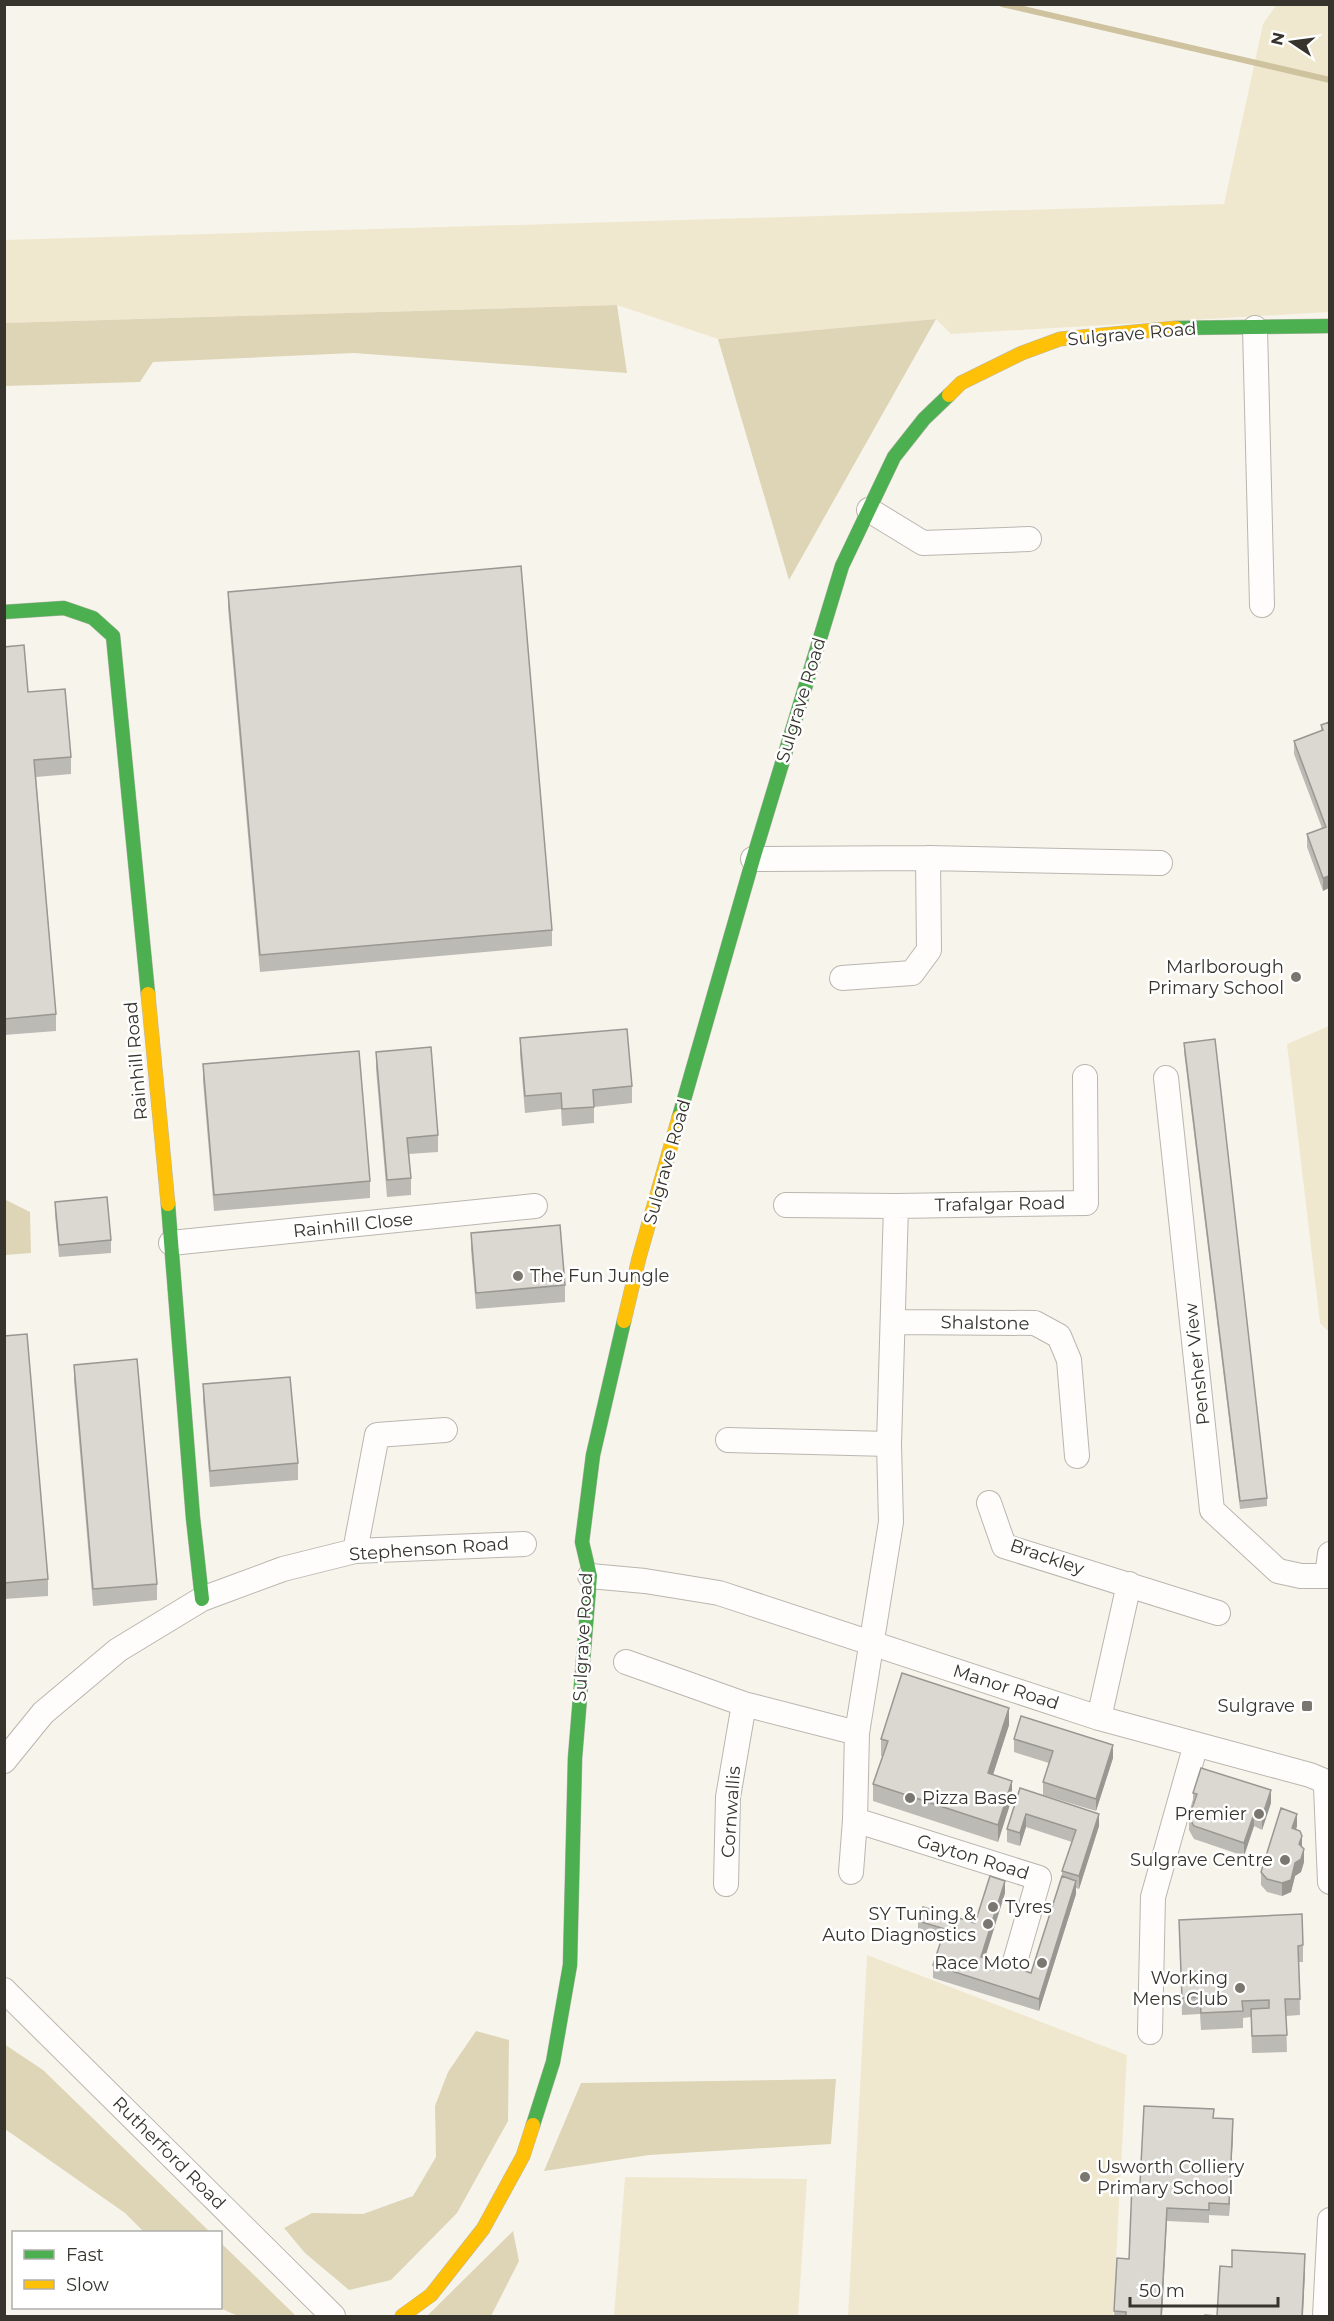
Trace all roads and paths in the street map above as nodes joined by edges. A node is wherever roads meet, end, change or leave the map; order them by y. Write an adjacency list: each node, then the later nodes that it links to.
1 (1329, 326): 2 (street, Sulgrave Road)
2 (1255, 328): 3 (street, Sulgrave Road); 5 (street)
3 (869, 510): 4 (street); 8 (street, Sulgrave Road)
4 (1029, 539)
5 (1262, 605)
6 (4, 612): 16 (street, Rainhill Road)
7 (928, 858): 8 (street); 9 (street); 10 (street)
8 (753, 859): 26 (street, Sulgrave Road)
9 (1160, 863)
10 (842, 978)
11 (1085, 1077): 15 (street, Trafalgar Road)
12 (1166, 1078): 25 (street, Pensher View)
13 (786, 1205): 15 (street, Trafalgar Road)
14 (535, 1206): 16 (street, Rainhill Close)
15 (896, 1206): 17 (street)
16 (171, 1243): 28 (street, Rainhill Road)
17 (894, 1322): 20 (street); 21 (street, Shalstone)
18 (445, 1430): 24 (street)
19 (728, 1440): 20 (street)
20 (889, 1444): 30 (street)
21 (1077, 1456)
22 (989, 1503): 27 (street, Brackley)
23 (524, 1544): 24 (street, Stephenson Road)
24 (355, 1551): 28 (street, Stephenson Road)
25 (1328, 1565)
26 (590, 1576): 30 (street, Manor Road); 46 (street, Sulgrave Road)
27 (1129, 1584): 29 (street, Brackley); 33 (street)
28 (202, 1599): 36 (street, Stephenson Road)
29 (1218, 1613)
30 (872, 1643): 33 (street, Manor Road); 34 (street)
31 (626, 1662): 32 (street)
32 (744, 1704): 34 (street); 40 (street, Cornwallis)
33 (1099, 1718): 35 (street, Manor Road)
34 (857, 1733): 37 (street)
35 (1196, 1744): 39 (street, Manor Road); 43 (street)
36 (4, 1761)
37 (855, 1820): 38 (street); 41 (street, Gayton Road)
38 (851, 1872)
39 (1329, 1882)
40 (726, 1884)
41 (1014, 1965)
42 (4, 1990): 45 (street, Rutherford Road)
43 (1150, 2032)
44 (1329, 2220): 47 (street)
45 (333, 2316)
46 (402, 2316)
47 (1325, 2316)

